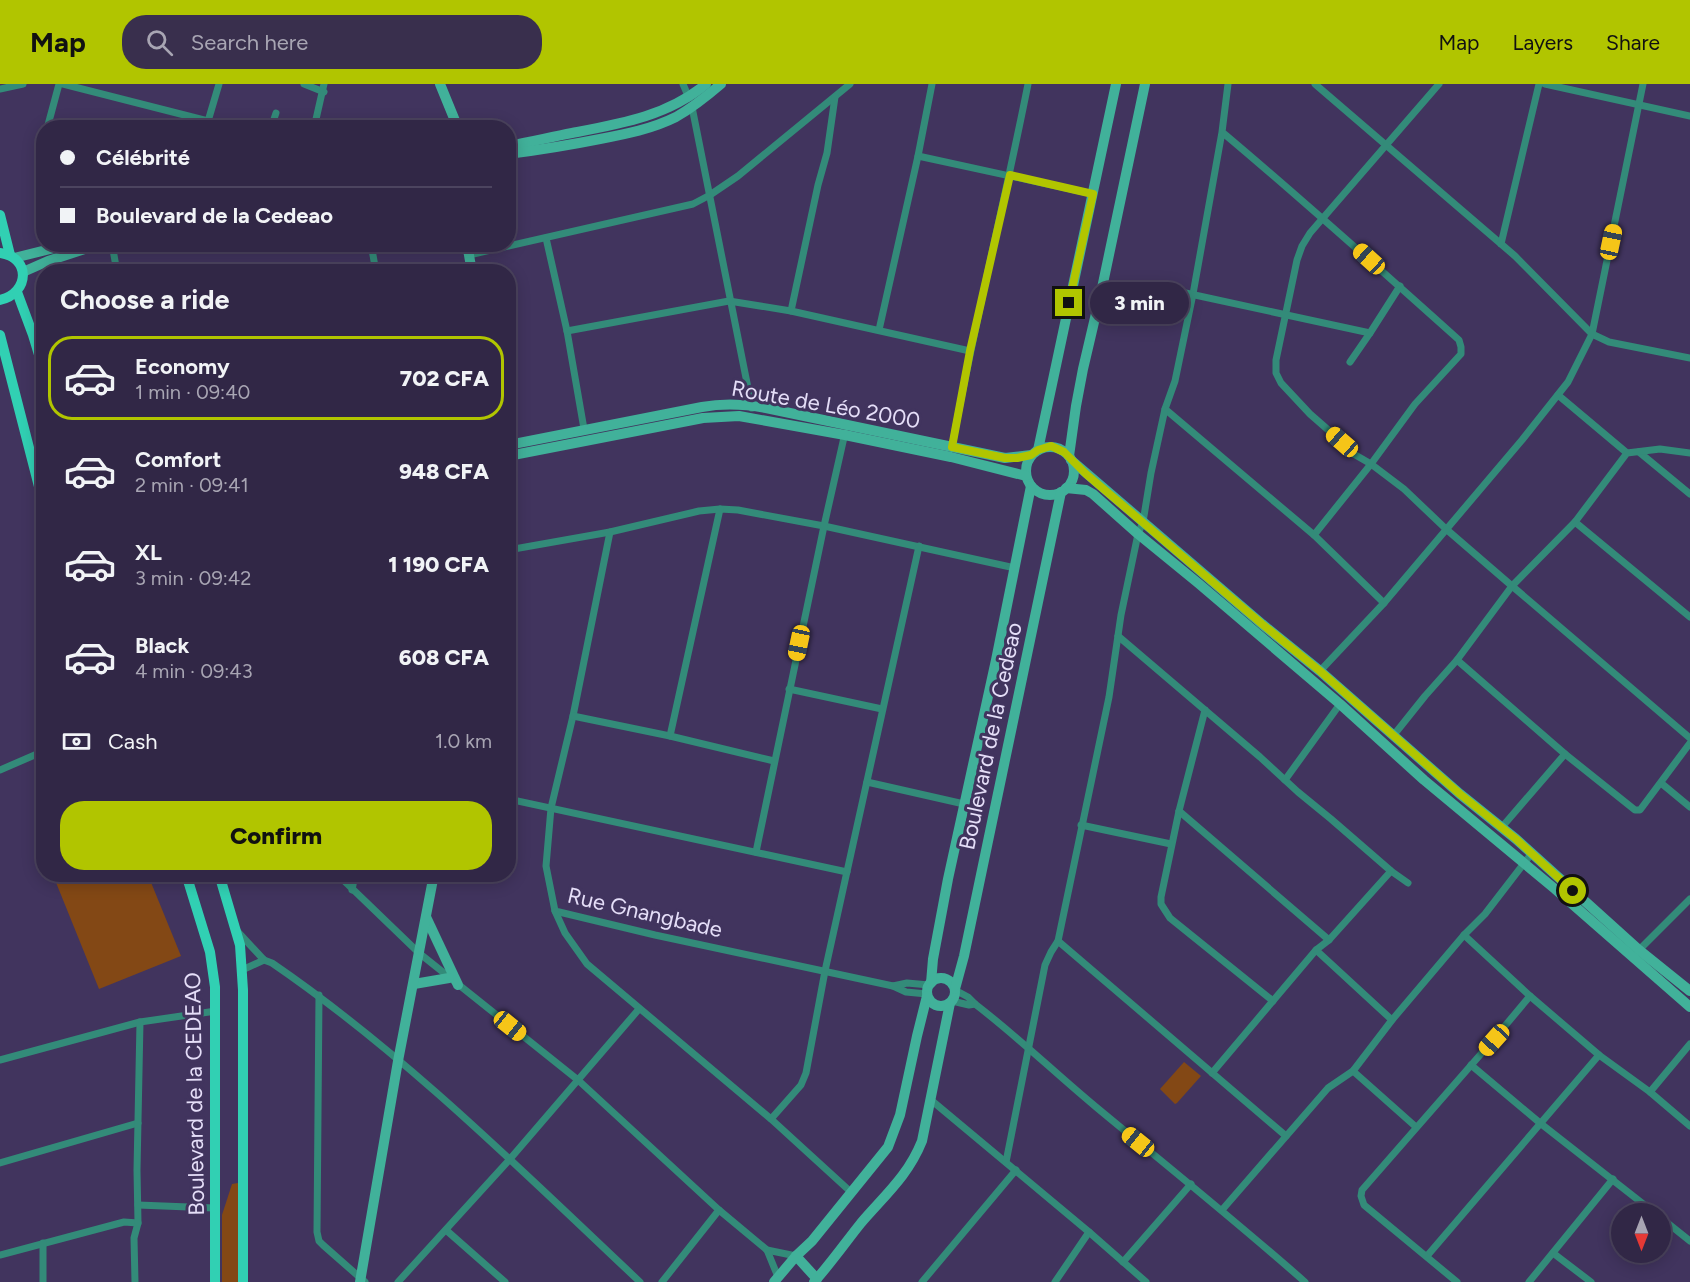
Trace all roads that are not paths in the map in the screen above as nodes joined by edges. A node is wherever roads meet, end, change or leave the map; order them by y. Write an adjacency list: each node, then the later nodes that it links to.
1 (23, 84): 21 (street)
2 (61, 84): 27 (street); 28 (street)
3 (219, 84): 29 (street)
4 (304, 84): 20 (street)
5 (440, 84): 32 (street)
6 (683, 84): 23 (street)
7 (706, 84): 23 (street)
8 (721, 84): 23 (street)
9 (850, 84): 22 (street)
10 (932, 84): 37 (street)
11 (1028, 84): 38 (street)
12 (1116, 84): 39 (street)
13 (1145, 84): 53 (street)
14 (1228, 84): 33 (street)
15 (1315, 84): 35 (street)
16 (1439, 84): 35 (street)
17 (1539, 84): 45 (street)
18 (1545, 84): 24 (street)
19 (1643, 84): 24 (street)
20 (324, 88): 31 (street)
21 (0, 89)
22 (835, 97): 40 (street); 58 (street)
23 (690, 103): 34 (street); 36 (street); 40 (street)
24 (1639, 105): 26 (street); 63 (street)
25 (276, 113): 30 (street)
26 (1690, 116)
27 (50, 120)
28 (192, 120)
29 (208, 120)
30 (274, 120)
31 (316, 120)
32 (455, 120)
33 (1222, 132): 42 (street); 55 (street)
34 (516, 144)
35 (1385, 145): 42 (street); 45 (street)
36 (516, 153)
37 (918, 156): 38 (street); 60 (street)
38 (1010, 175): 39 (street); 66 (street)
39 (1093, 194): 77 (street)
40 (710, 195): 43 (street); 57 (street)
41 (0, 215): 48 (main road)
42 (1323, 218): 52 (street); 59 (street)
43 (546, 238): 44 (street); 61 (street)
44 (516, 243)
45 (1501, 244): 63 (street)
46 (36, 251): 48 (street)
47 (75, 252): 49 (street)
48 (8, 256): 51 (main road)
49 (41, 264)
50 (36, 266): 51 (street)
51 (23, 272): 54 (main road)
52 (1400, 286): 62 (street); 83 (street)
53 (1102, 288): 55 (street); 82 (street)
54 (17, 292): 56 (main road); 65 (main road)
55 (1193, 294): 59 (street); 71 (street)
56 (0, 300)
57 (729, 301): 58 (street); 61 (street); 70 (street)
58 (791, 311): 60 (street)
59 (1286, 316): 62 (street); 83 (street)
60 (879, 330): 66 (street)
61 (567, 332): 73 (street)
62 (1370, 333): 68 (street)
63 (1592, 333): 67 (street); 69 (street)
64 (0, 335): 84 (main road)
65 (36, 345)
66 (970, 351): 76 (street)
67 (1690, 358)
68 (1350, 362)
69 (1558, 395): 79 (street); 92 (street)
70 (751, 406): 72 (street); 73 (street, Route de Léo 2000); 74 (street, Route de Léo 2000)
71 (1165, 409): 89 (street); 95 (street)
72 (754, 418): 74 (street, Route de Léo 2000); 81 (street, Route de Léo 2000)
73 (584, 429): 75 (street, Route de Léo 2000)
74 (846, 430): 76 (street, Route de Léo 2000); 85 (street, Route de Léo 2000); 91 (street)
75 (516, 443)
76 (952, 447): 77 (street, Route de Léo 2000)
77 (1034, 452): 82 (street); 85 (street)
78 (1639, 452): 79 (street); 80 (street); 87 (street)
79 (1627, 453): 90 (street)
80 (1690, 453)
81 (516, 454)
82 (1070, 458): 86 (street); 89 (street)
83 (1371, 464): 92 (street); 95 (street)
84 (36, 475)
85 (1028, 481): 86 (street); 98 (street, Boulevard de la Cedeao)
86 (1064, 490): 94 (street); 160 (street, Boulevard de la Cedeao)
87 (1690, 494)
88 (720, 509): 91 (street); 93 (street); 110 (street)
89 (1143, 522): 94 (street); 104 (street)
90 (1575, 522): 99 (street); 101 (street)
91 (824, 526): 96 (street); 105 (street)
92 (1446, 529): 99 (street); 100 (street)
93 (610, 532): 97 (street); 109 (street, Rue Gnangbade)
94 (1138, 534): 102 (street); 106 (street)
95 (1314, 536): 100 (street)
96 (919, 546): 98 (street); 107 (street)
97 (516, 549)
98 (1015, 568): 122 (street, Boulevard de la Cedeao)
99 (1512, 586): 103 (street); 112 (street)
100 (1384, 603): 104 (street)
101 (1690, 617)
102 (1118, 636): 108 (street); 126 (street)
103 (1457, 660): 111 (street); 115 (street)
104 (1320, 671): 111 (street)
105 (789, 689): 107 (street); 116 (street)
106 (1340, 704): 118 (street); 131 (street)
107 (882, 709): 119 (street)
108 (1205, 710): 118 (street); 125 (street)
109 (573, 716): 110 (street); 124 (street, Rue Gnangbade)
110 (670, 736): 116 (street)
111 (1393, 736): 127 (street)
112 (1690, 738)
113 (1690, 744): 120 (street)
114 (36, 754): 117 (street)
115 (1565, 754): 120 (street); 127 (street)
116 (774, 761): 129 (street)
117 (0, 770)
118 (1285, 780): 132 (street)
119 (867, 782): 122 (street); 133 (street)
120 (1661, 783): 123 (street)
121 (516, 801): 124 (street)
122 (964, 804): 157 (street, Boulevard de la Cedeao)
123 (1690, 807)
124 (551, 808): 129 (street); 142 (street, Rue Gnangbade)
125 (1179, 811): 128 (street); 146 (street)
126 (1081, 825): 128 (street); 147 (street)
127 (1502, 827): 130 (street)
128 (1172, 844): 162 (street)
129 (756, 852): 133 (street)
130 (1532, 853): 131 (street); 150 (street)
131 (1524, 864): 145 (street); 150 (street)
132 (1391, 871): 139 (street); 146 (street)
133 (847, 872): 153 (street)
134 (188, 882): 166 (main road, Boulevard de la CEDEAO)
135 (221, 882): 144 (main road)
136 (344, 882): 140 (street)
137 (354, 882): 140 (street)
138 (432, 882): 143 (street)
139 (1408, 882)
140 (352, 890): 149 (street)
141 (1690, 899): 150 (street)
142 (555, 911): 153 (street, Rue Gnangbade); 165 (street)
143 (426, 916): 149 (street); 156 (street)
144 (236, 930): 151 (street); 152 (main road)
145 (1464, 935): 161 (street); 167 (street)
146 (1329, 940): 148 (street)
147 (1058, 941): 170 (street); 176 (street)
148 (1316, 950): 162 (street); 167 (street)
149 (419, 953): 154 (street); 155 (street)
150 (1636, 954): 158 (street); 164 (street)
151 (264, 960): 152 (street); 159 (street)
152 (242, 970): 216 (main road)
153 (825, 971): 157 (street, Rue Gnangbade); 180 (street)
154 (449, 978): 155 (street); 156 (street)
155 (414, 984): 173 (street)
156 (458, 985): 177 (street)
157 (928, 989): 160 (street); 160 (street); 192 (street, Boulevard de la Cedeao)
158 (1690, 991)
159 (319, 995): 173 (street); 212 (street)
160 (953, 996): 163 (street); 163 (street); 179 (street, Boulevard de la Cedeao)
161 (1530, 996): 171 (street); 174 (street)
162 (1273, 1001): 176 (street)
163 (975, 1004): 170 (street)
164 (1690, 1007)
165 (639, 1009): 177 (street); 180 (street)
166 (216, 1011): 168 (street); 195 (main road, Boulevard de la CEDEAO)
167 (1392, 1020): 175 (street)
168 (140, 1022): 172 (street); 181 (street)
169 (1690, 1044): 178 (street)
170 (1029, 1050): 187 (street); 191 (street)
171 (1599, 1055): 178 (street); 182 (street)
172 (0, 1060)
173 (398, 1061): 186 (street); 212 (street)
174 (1472, 1065): 182 (street); 183 (street)
175 (1353, 1071): 183 (street); 185 (street)
176 (1212, 1073): 185 (street)
177 (578, 1080): 186 (street); 196 (street)
178 (1650, 1092): 184 (street)
179 (931, 1100): 187 (street); 211 (street, Boulevard de la Cedeao)
180 (771, 1119): 192 (street)
181 (138, 1123): 188 (street); 194 (street)
182 (1540, 1123): 190 (street); 208 (street)
183 (1416, 1126): 208 (street)
184 (1690, 1126)
185 (1286, 1136): 197 (street)
186 (510, 1160): 200 (street); 219 (street)
187 (1006, 1162): 189 (street)
188 (0, 1163)
189 (1016, 1170): 201 (street); 221 (street)
190 (1612, 1179): 193 (street); 205 (street)
191 (1191, 1184): 197 (street); 209 (street)
192 (852, 1193): 207 (street, Boulevard de la Cedeao)
193 (1642, 1203)
194 (138, 1205): 195 (street); 198 (street)
195 (214, 1208): 215 (main road, Boulevard de la CEDEAO)
196 (719, 1210): 204 (street); 220 (street)
197 (1222, 1210): 224 (street)
198 (138, 1223): 203 (street); 214 (street)
199 (1671, 1226): 202 (street)
200 (446, 1230): 217 (street); 218 (street)
201 (1089, 1232): 209 (street); 222 (street)
202 (1690, 1241)
203 (44, 1243): 206 (street); 213 (street)
204 (767, 1250): 207 (street); 210 (street)
205 (1553, 1253): 226 (street); 227 (street)
206 (0, 1255)
207 (796, 1256): 210 (street, Boulevard de la Cedeao); 211 (street)
208 (1427, 1256): 225 (street)
209 (1123, 1262): 223 (street)
210 (778, 1280)
211 (815, 1280)
212 (362, 1281)
213 (43, 1282)
214 (135, 1282)
215 (215, 1282)
216 (243, 1282)
217 (398, 1282)
218 (505, 1282)
219 (640, 1282)
220 (662, 1282)
221 (922, 1282)
222 (1055, 1282)
223 (1146, 1282)
224 (1305, 1282)
225 (1458, 1282)
226 (1529, 1282)
227 (1591, 1282)

